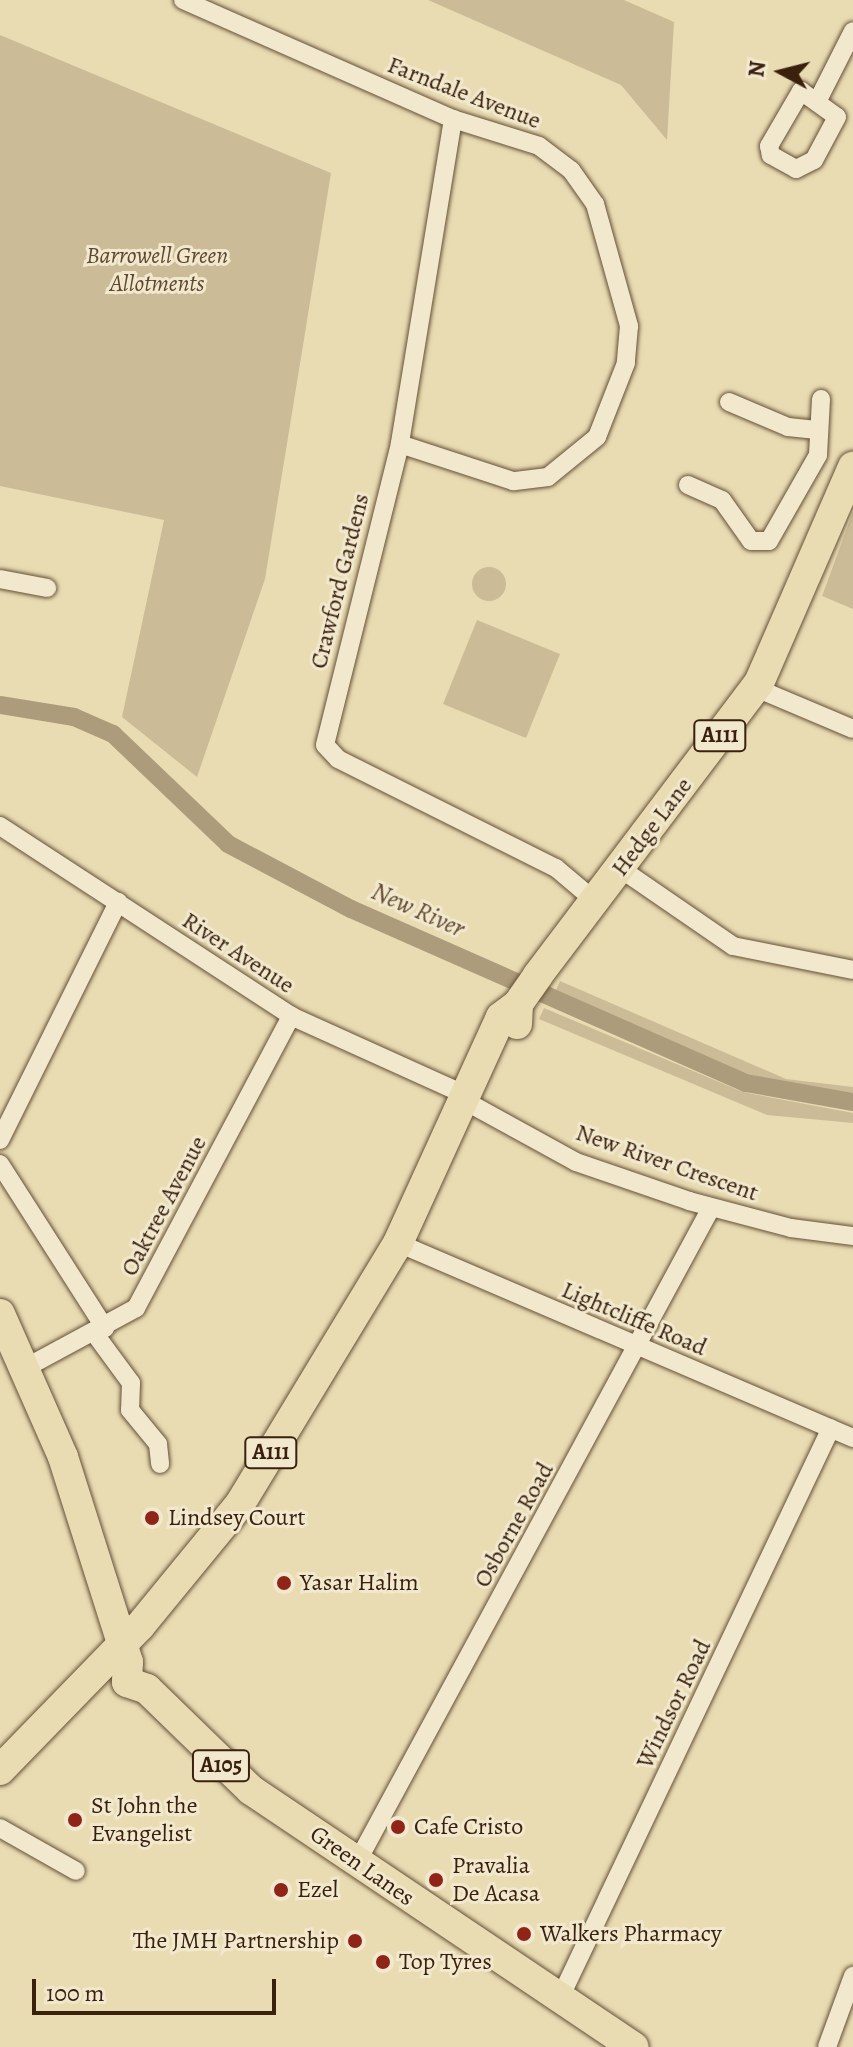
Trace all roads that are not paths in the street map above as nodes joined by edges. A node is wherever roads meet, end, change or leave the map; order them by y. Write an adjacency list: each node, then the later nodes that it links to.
1 (192, 2): 2 (street, Farndale Avenue)
2 (217, 7): 5 (street, Farndale Avenue)
3 (853, 31): 4 (street)
4 (818, 100)
5 (453, 119): 9 (street, Crawford Gardens); 9 (street, Farndale Avenue)
6 (821, 399): 8 (street)
7 (729, 402): 8 (street)
8 (819, 430): 11 (street)
9 (400, 444): 20 (street, Crawford Gardens)
10 (853, 467): 13 (main road, Hedge Lane / A111)
11 (807, 479): 12 (street); 13 (street)
12 (688, 485)
13 (839, 495): 16 (main road, Hedge Lane / A111)
14 (0, 579): 15 (street)
15 (47, 588)
16 (756, 688): 17 (street); 19 (main road, Hedge Lane / A111)
17 (853, 729)
18 (0, 826): 21 (street, River Avenue)
19 (621, 869): 20 (main road, Hedge Lane / A111); 22 (street)
20 (595, 901): 24 (main road, Hedge Lane / A111)
21 (118, 902): 23 (street, River Avenue); 25 (street)
22 (853, 970)
23 (291, 1016): 24 (street, River Avenue); 31 (street, Oaktree Avenue)
24 (470, 1100): 27 (street, New River Crescent); 29 (main road, Hedge Lane / A111)
25 (0, 1140)
26 (0, 1164): 31 (street)
27 (711, 1208): 28 (street, New River Crescent); 32 (street, Osborne Road)
28 (853, 1236)
29 (398, 1243): 32 (street, Lightcliffe Road); 37 (main road, Hedge Lane / A111)
30 (0, 1314): 33 (main road, Green Lanes / A105)
31 (100, 1331): 33 (street, Oaktree Avenue); 36 (street)
32 (638, 1348): 34 (street, Lightcliffe Road); 40 (street, Osborne Road)
33 (27, 1367): 37 (main road, Green Lanes / A105)
34 (831, 1428): 35 (street, Lightcliffe Road); 43 (street, Windsor Road)
35 (853, 1438)
36 (160, 1464)
37 (124, 1653): 38 (main road, A111); 40 (main road, Green Lanes / A105)
38 (0, 1770)
39 (0, 1828): 41 (street)
40 (356, 1864): 43 (main road, Green Lanes / A105)
41 (76, 1871)
42 (853, 1976): 45 (street)
43 (559, 2000): 44 (main road, Green Lanes / A105)
44 (634, 2047)
45 (827, 2047)

